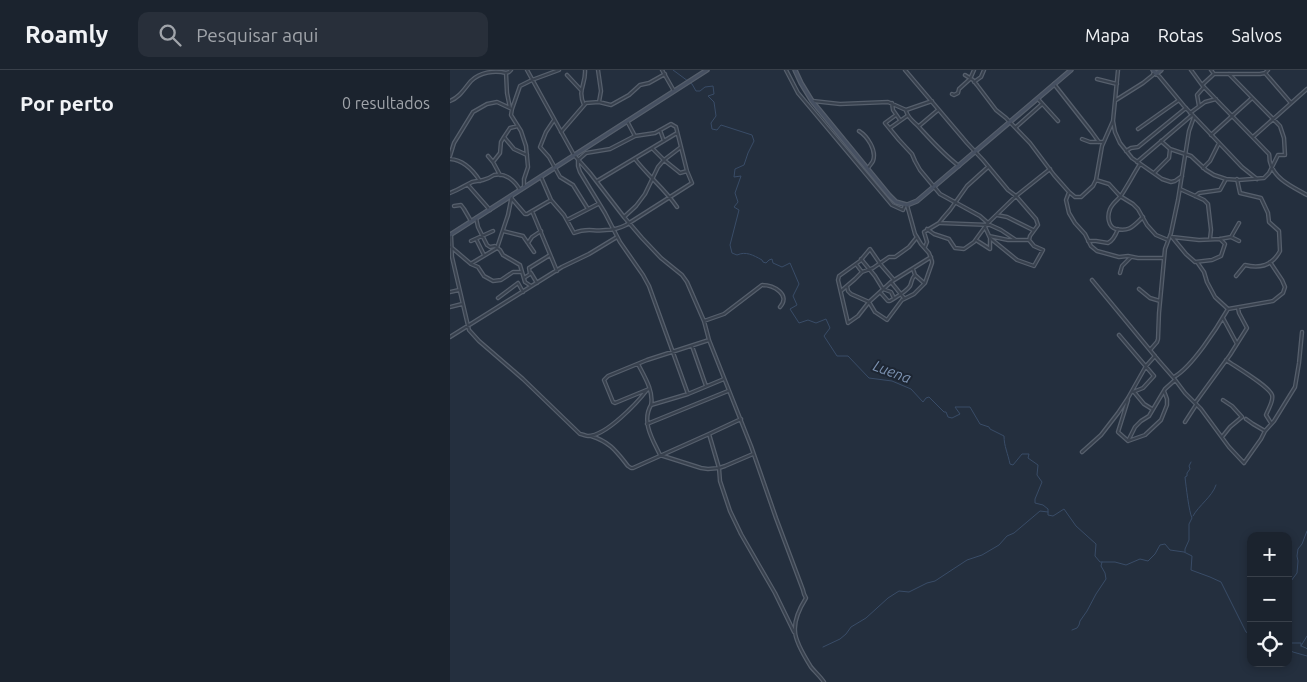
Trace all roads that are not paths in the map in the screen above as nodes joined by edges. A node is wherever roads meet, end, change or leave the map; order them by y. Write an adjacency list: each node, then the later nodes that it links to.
1 (511, 70): 21 (street)
2 (527, 70): 31 (street)
3 (559, 70): 19 (street)
4 (585, 70): 37 (street)
5 (598, 70): 48 (street)
6 (662, 70): 23 (street)
7 (701, 70): 28 (street)
8 (707, 70): 28 (main road)
9 (786, 70): 138 (street)
10 (795, 70): 46 (main road)
11 (905, 70): 47 (street)
12 (974, 70): 29 (street)
13 (984, 70): 32 (street)
14 (1070, 70): 33 (main road)
15 (1118, 70): 34 (street)
16 (1191, 70): 35 (street)
17 (1211, 70): 24 (street)
18 (1268, 70): 22 (street)
19 (555, 71): 31 (street)
20 (1157, 72): 43 (street); 44 (street)
21 (506, 73): 45 (street); 55 (street)
22 (1265, 73): 25 (street); 49 (street)
23 (665, 74): 38 (street); 48 (street)
24 (1214, 74): 25 (street); 35 (street)
25 (1229, 74): 40 (street)
26 (567, 75): 37 (street)
27 (965, 75): 29 (street)
28 (696, 77): 38 (main road)
29 (970, 79): 32 (street); 39 (street)
30 (1097, 79): 34 (street)
31 (532, 80): 55 (street); 62 (street)
32 (974, 82): 68 (street)
33 (1054, 84): 41 (main road); 85 (street)
34 (1117, 84): 43 (street)
35 (1203, 86): 42 (street); 53 (street)
36 (1307, 89): 49 (street)
37 (581, 90): 52 (street)
38 (674, 91): 66 (main road)
39 (952, 94)
40 (1252, 98): 61 (street); 63 (street)
41 (1038, 99): 51 (street); 68 (main road)
42 (1216, 99): 53 (street); 61 (street)
43 (1116, 100): 65 (street)
44 (1179, 100): 54 (street); 73 (street)
45 (450, 101)
46 (812, 101): 50 (street); 107 (main road)
47 (932, 101): 56 (street); 57 (street)
48 (599, 102): 52 (street)
49 (1291, 103): 63 (street)
50 (892, 104): 56 (street); 58 (street)
51 (1042, 104): 67 (street); 72 (street)
52 (584, 105): 76 (street)
53 (1198, 106): 59 (street)
54 (1186, 108): 59 (street); 91 (street)
55 (511, 109): 69 (street); 97 (street)
56 (906, 110): 60 (street)
57 (938, 110): 70 (street); 92 (street)
58 (896, 115): 64 (street); 71 (street)
59 (1192, 115): 78 (street); 84 (street); 95 (street)
60 (907, 116): 64 (street); 70 (street)
61 (1233, 117): 78 (street); 81 (street)
62 (554, 119): 76 (street); 105 (street)
63 (1273, 119): 81 (street); 104 (street)
64 (900, 120): 71 (street)
65 (1113, 120): 86 (street); 91 (street)
66 (627, 121): 79 (street); 94 (main road)
67 (1058, 122)
68 (1010, 123): 72 (street); 92 (main road)
69 (518, 126): 80 (street); 93 (street)
70 (918, 126): 103 (street)
71 (890, 128): 123 (street)
72 (1015, 128): 109 (street)
73 (1138, 128)
74 (660, 130): 77 (street); 79 (street); 83 (street)
75 (859, 131): 107 (street)
76 (561, 132): 94 (street)
77 (677, 132): 83 (street); 88 (street)
78 (1212, 135): 87 (street)
79 (636, 136): 99 (street)
80 (504, 137): 93 (street); 101 (street)
81 (1253, 138): 104 (street)
82 (1082, 139): 85 (street)
83 (664, 141): 89 (street)
84 (1162, 141): 90 (street); 102 (street)
85 (1098, 142): 86 (street)
86 (1103, 142): 118 (street)
87 (1219, 143): 108 (street); 117 (street)
88 (681, 147): 100 (street); 110 (street)
89 (652, 148): 98 (street); 100 (street)
90 (1170, 149): 95 (street); 111 (street)
91 (1126, 151): 102 (street)
92 (975, 152): 103 (main road); 106 (street)
93 (527, 155): 124 (street)
94 (574, 155): 99 (street); 105 (main road)
95 (1185, 155): 108 (street); 113 (street)
96 (488, 156): 101 (street)
97 (450, 158): 120 (street)
98 (635, 158): 115 (street); 121 (street)
99 (578, 160): 121 (street); 137 (street)
100 (664, 160): 110 (street); 115 (street)
101 (493, 162): 112 (street)
102 (1139, 163): 111 (street); 131 (street)
103 (959, 166): 123 (main road)
104 (1272, 166): 117 (street); 129 (street)
105 (556, 167): 114 (main road); 141 (street)
106 (988, 167): 130 (street); 136 (street)
107 (868, 168): 138 (main road)
108 (1203, 168): 116 (street)
109 (1050, 169): 127 (street); 130 (street)
110 (687, 171): 134 (street)
111 (1154, 173): 113 (street)
112 (500, 174): 120 (street); 126 (street)
113 (1182, 176): 125 (street)
114 (541, 177): 124 (main road); 135 (street)
115 (652, 179): 134 (street); 145 (street)
116 (1226, 179): 119 (street); 132 (street)
117 (1257, 179): 119 (street)
118 (1096, 180): 127 (street); 131 (street)
119 (1237, 180): 190 (street)
120 (480, 181): 122 (street)
121 (597, 181): 145 (street)
122 (468, 184): 128 (street); 142 (street)
123 (934, 186): 136 (street); 138 (main road)
124 (524, 188): 126 (main road)
125 (1180, 189): 132 (street); 166 (street)
126 (520, 190): 133 (main road)
127 (1069, 192): 177 (street)
128 (450, 193)
129 (1307, 195)
130 (1016, 196): 144 (street); 160 (street)
131 (1120, 196): 146 (street); 156 (street)
132 (1195, 196): 169 (street)
133 (512, 197): 142 (main road); 143 (street); 158 (street)
134 (670, 197): 140 (street); 151 (street)
135 (551, 200): 143 (street); 148 (street)
136 (955, 202): 152 (street); 153 (street)
137 (599, 204): 141 (street); 154 (street)
138 (906, 205): 164 (street)
139 (454, 206): 149 (street)
140 (677, 207)
141 (588, 209): 148 (street)
142 (490, 210): 147 (main road)
143 (532, 211): 159 (street)
144 (997, 215): 153 (street); 160 (street)
145 (624, 217): 151 (street)
146 (1143, 217): 156 (street); 174 (street)
147 (476, 218): 149 (main road); 162 (street)
148 (567, 220): 154 (street)
149 (471, 221): 161 (main road)
150 (1239, 222): 167 (street)
151 (629, 223): 154 (street); 229 (street)
152 (939, 223): 153 (street); 155 (street)
153 (987, 225): 165 (street); 171 (street); 172 (street)
154 (614, 229): 163 (street)
155 (927, 229): 171 (street); 181 (street)
156 (1118, 229): 177 (street)
157 (493, 231): 162 (street)
158 (503, 231): 178 (street); 180 (street)
159 (541, 231): 178 (street); 184 (street)
160 (1034, 231): 173 (street)
161 (450, 235): 179 (street)
162 (482, 236): 168 (street); 180 (street)
163 (617, 237): 196 (street); 238 (street)
164 (917, 237): 181 (street); 191 (street)
165 (989, 237): 171 (street); 172 (street); 173 (street)
166 (1171, 237): 169 (street); 174 (street); 189 (street)
167 (1231, 237): 170 (street); 175 (street)
168 (476, 239): 176 (street); 183 (street)
169 (1210, 239): 170 (street)
170 (1220, 239): 189 (street)
171 (976, 240)
172 (1016, 240): 173 (street)
173 (1029, 240)
174 (1168, 240): 187 (street)
175 (1239, 240)
176 (470, 241)
177 (1088, 241): 185 (street)
178 (528, 243): 182 (street)
179 (451, 248): 192 (street); 212 (street)
180 (497, 248): 183 (street); 197 (street)
181 (925, 248): 186 (street)
182 (534, 252)
183 (484, 255): 192 (street)
184 (550, 255): 196 (street); 199 (street)
185 (1132, 256): 187 (street); 200 (street)
186 (931, 257): 194 (street); 207 (street)
187 (1164, 258): 221 (street)
188 (861, 259): 191 (street); 193 (street); 195 (street)
189 (1197, 262): 227 (street)
190 (1270, 262): 202 (street); 226 (street)
191 (880, 263): 195 (street); 205 (street)
192 (471, 264): 197 (street)
193 (855, 264): 198 (street); 213 (street)
194 (912, 269): 201 (street); 205 (street)
195 (869, 270): 198 (street); 210 (street)
196 (556, 271): 206 (street)
197 (522, 272): 203 (street)
198 (862, 272): 208 (street)
199 (531, 273): 203 (street); 206 (street)
200 (1120, 273)
201 (915, 275): 207 (street); 217 (street)
202 (1236, 276)
203 (524, 278): 209 (street)
204 (1092, 280): 237 (street)
205 (892, 281): 210 (street); 217 (street)
206 (537, 283): 209 (street)
207 (925, 283): 220 (street)
208 (846, 286): 213 (street); 222 (street)
209 (531, 287): 215 (street)
210 (884, 289): 216 (street); 219 (street)
211 (1139, 289): 221 (street)
212 (459, 290): 214 (street); 223 (street)
213 (841, 291): 222 (street)
214 (450, 292)
215 (523, 292): 218 (street); 230 (street)
216 (880, 292): 219 (street); 222 (street)
217 (901, 294): 219 (street); 220 (street)
218 (498, 298)
219 (894, 298)
220 (904, 298): 222 (street)
221 (1160, 301): 237 (street)
222 (869, 302)
223 (462, 304): 224 (street); 230 (street)
224 (450, 307)
225 (780, 307): 229 (street)
226 (1238, 308): 227 (street); 235 (street)
227 (1228, 309): 228 (street)
228 (1223, 318): 235 (street); 244 (street)
229 (704, 321): 234 (street)
230 (467, 325): 233 (street); 263 (street)
231 (1302, 332): 259 (street)
232 (1119, 335): 242 (street)
233 (450, 337)
234 (710, 340): 236 (street); 243 (street)
235 (1237, 344): 240 (street)
236 (692, 346): 238 (street); 245 (street)
237 (1150, 350): 239 (street)
238 (672, 352): 241 (street); 250 (street)
239 (1154, 356): 242 (street); 244 (street)
240 (1226, 360): 253 (street); 259 (street)
241 (638, 364): 246 (street); 246 (street)
242 (1146, 366): 248 (street); 248 (street)
243 (725, 378): 245 (street); 247 (street)
244 (1174, 378): 249 (street); 253 (street)
245 (706, 386): 250 (street)
246 (648, 389): 254 (street); 263 (street)
247 (729, 390): 256 (street); 260 (street)
248 (1133, 391): 251 (street); 255 (street)
249 (1164, 391): 255 (street); 265 (street)
250 (688, 394): 254 (street)
251 (1128, 398): 265 (street); 266 (street)
252 (1223, 400): 264 (street)
253 (1196, 404): 258 (street); 264 (street)
254 (651, 405): 260 (street)
255 (1152, 409): 265 (street)
256 (741, 419): 262 (street); 267 (street)
257 (1246, 419): 261 (street)
258 (1185, 422)
259 (1272, 423): 261 (street)
260 (647, 424): 268 (street)
261 (1265, 431): 264 (street)
262 (709, 434): 268 (street); 269 (street)
263 (589, 436): 268 (street)
264 (1222, 437)
265 (1128, 441)
266 (1082, 452)
267 (753, 454): 269 (street); 270 (street)
268 (660, 455): 269 (street)
269 (719, 468): 270 (street)
270 (794, 632): 271 (street)
271 (824, 682)

